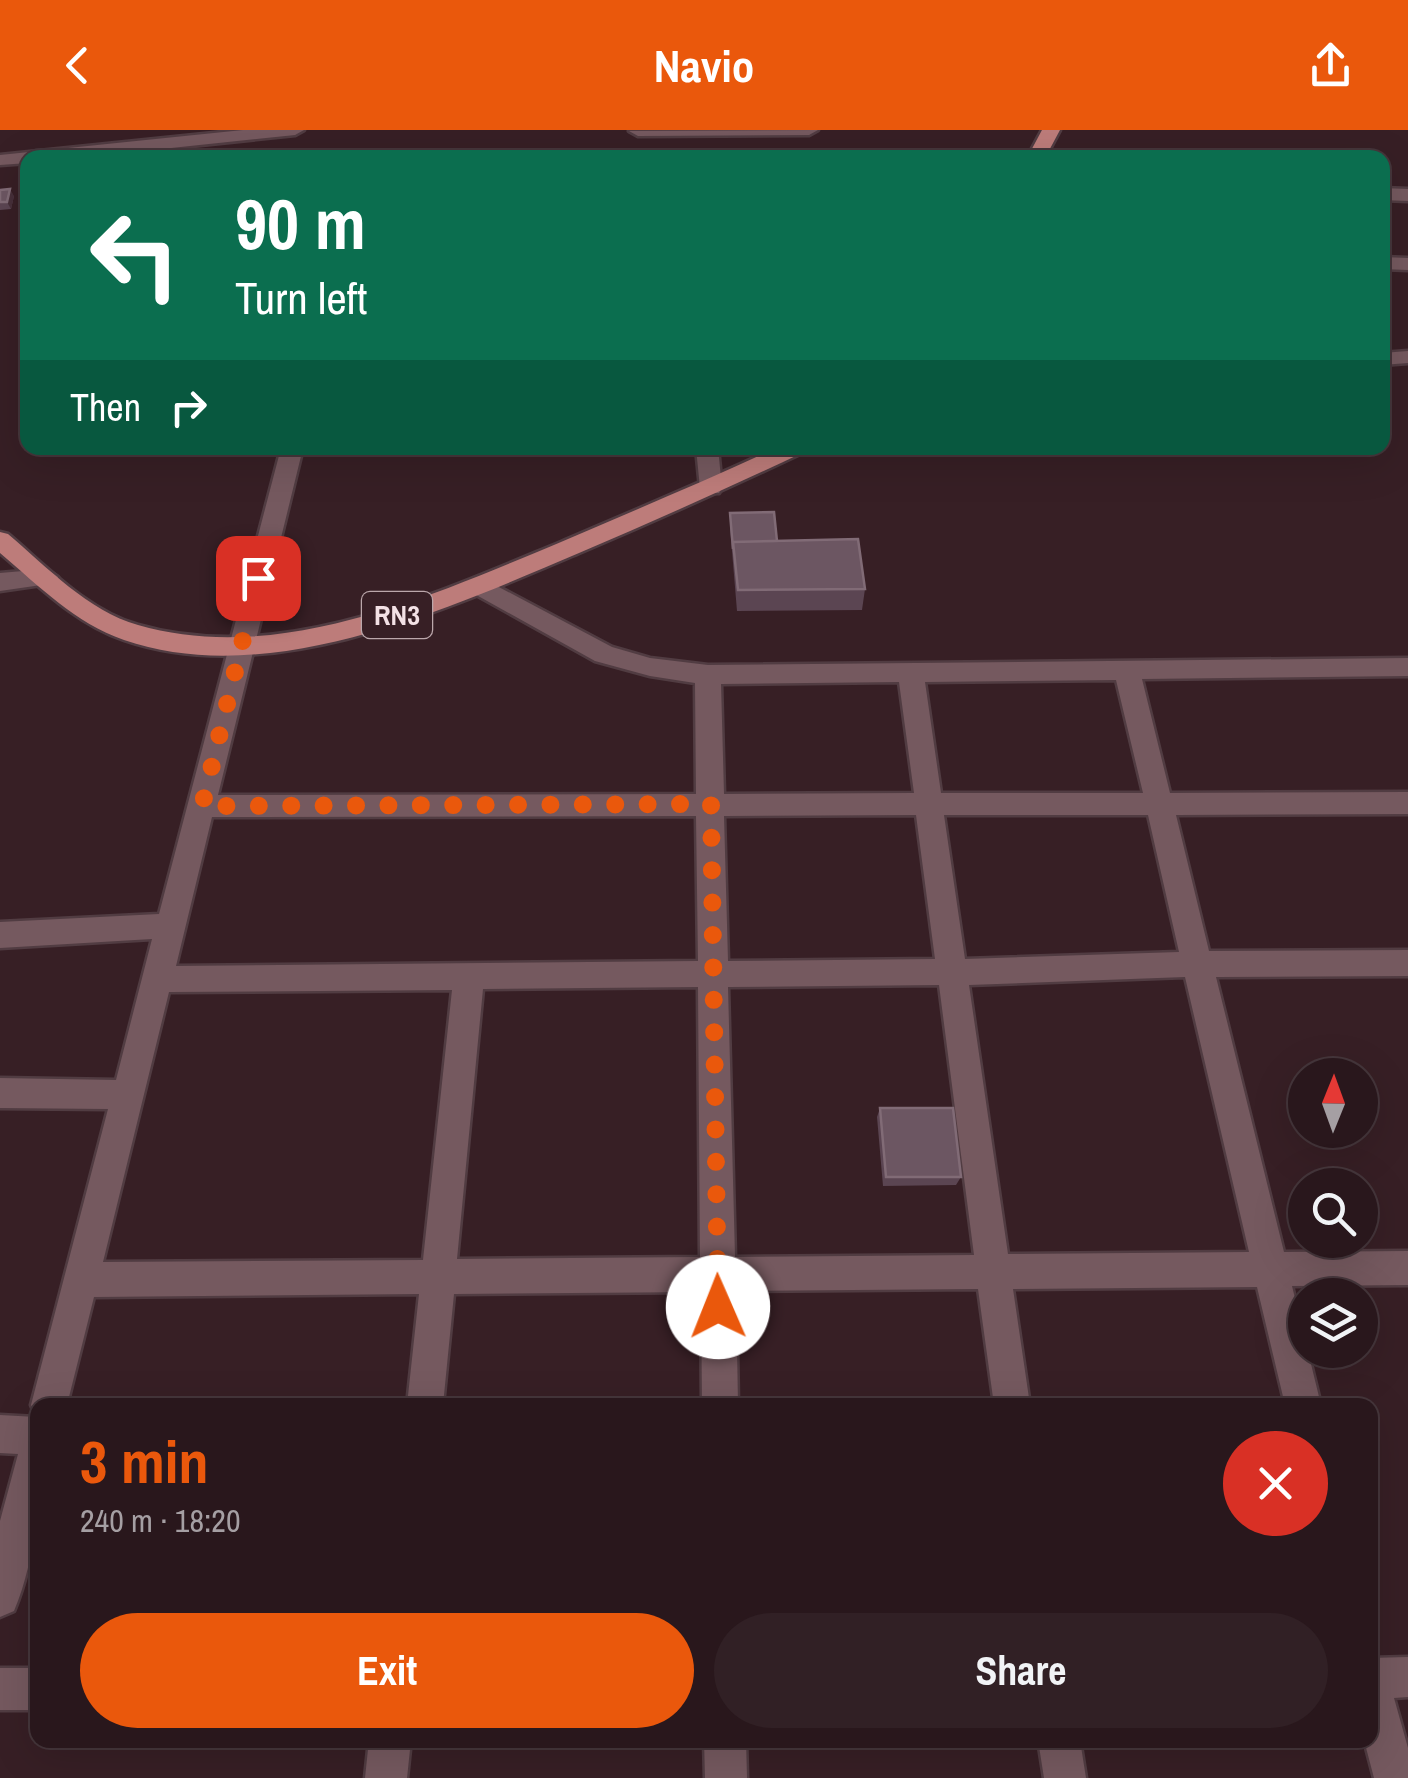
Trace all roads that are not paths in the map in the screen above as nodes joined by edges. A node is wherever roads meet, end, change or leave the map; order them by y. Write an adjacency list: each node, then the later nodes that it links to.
1 (295, 130): 5 (street)
2 (809, 130): 3 (street)
3 (738, 131): 4 (street)
4 (637, 135)
5 (139, 138): 6 (street)
6 (63, 150)
7 (290, 455): 15 (street)
8 (708, 455): 10 (street)
9 (779, 455): 10 (highway, RN3)
10 (710, 488): 14 (highway, RN3)
11 (0, 540): 12 (highway, RN3)
12 (46, 577): 13 (street); 15 (highway, RN3)
13 (0, 582)
14 (480, 586): 15 (highway, RN3); 19 (street)
15 (241, 643): 24 (street)
16 (1408, 667): 17 (street)
17 (1127, 670): 18 (street); 23 (street)
18 (910, 674): 19 (street); 22 (street)
19 (708, 676): 21 (street)
20 (1408, 803): 23 (street)
21 (711, 804): 22 (street); 24 (street); 30 (street)
22 (930, 804): 23 (street); 29 (street)
23 (1156, 804): 28 (street)
24 (202, 806): 25 (street)
25 (171, 926): 26 (street); 32 (street)
26 (0, 936)
27 (1408, 963): 28 (street)
28 (1195, 964): 29 (street); 35 (street)
29 (952, 972): 30 (street); 37 (street)
30 (714, 974): 31 (street); 38 (street)
31 (469, 976): 32 (street); 39 (street)
32 (157, 979): 34 (street)
33 (0, 1093): 34 (street)
34 (128, 1095): 40 (street)
35 (1270, 1268): 36 (street); 37 (street); 45 (street)
36 (1408, 1268)
37 (994, 1272): 38 (street); 44 (street)
38 (718, 1274): 39 (street); 43 (street)
39 (438, 1277): 40 (street); 42 (street)
40 (81, 1280): 41 (street)
41 (50, 1398)
42 (426, 1398)
43 (720, 1398)
44 (1011, 1398)
45 (1301, 1398)
46 (0, 1434): 47 (street)
47 (30, 1436)
48 (30, 1479): 49 (street)
49 (0, 1596)
50 (1408, 1677): 51 (street)
51 (1378, 1679)
52 (0, 1689): 53 (street)
53 (30, 1689)
54 (1378, 1711): 61 (street)
55 (389, 1748): 58 (street)
56 (725, 1748): 59 (street)
57 (1060, 1748): 60 (street)
58 (386, 1778)
59 (726, 1778)
60 (1064, 1778)
61 (1395, 1778)

